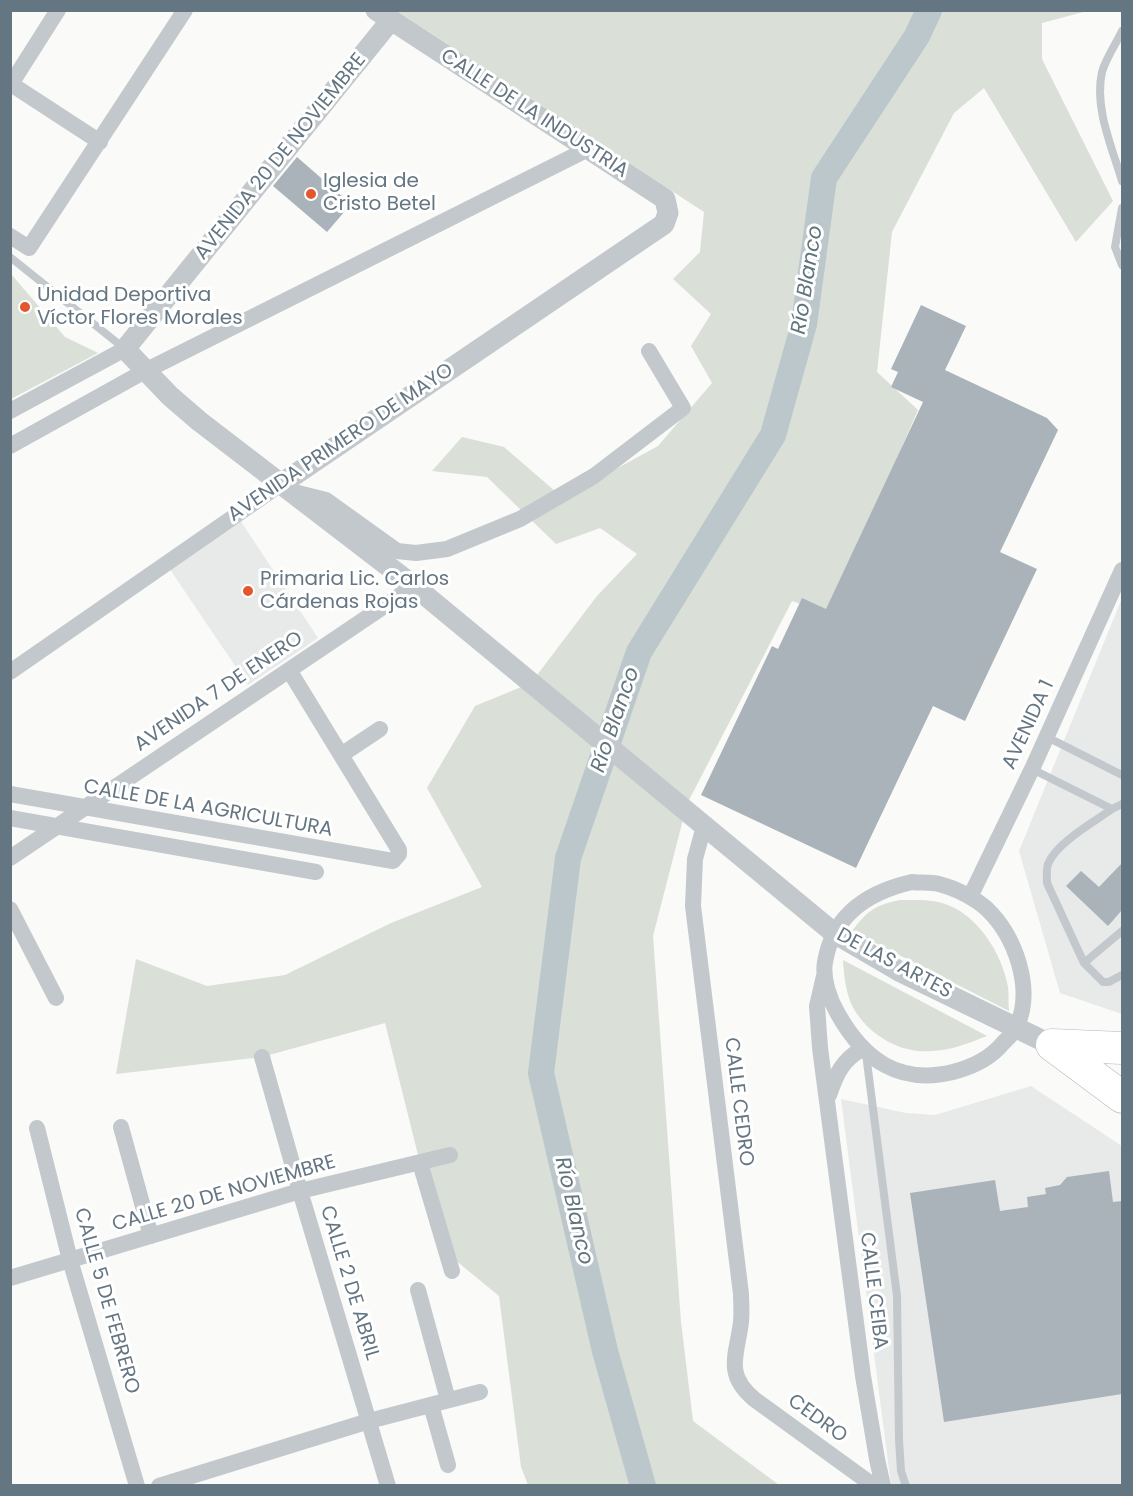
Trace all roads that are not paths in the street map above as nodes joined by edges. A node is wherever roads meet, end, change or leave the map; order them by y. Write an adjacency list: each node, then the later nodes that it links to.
1 (58, 10): 5 (street)
2 (185, 10): 5 (street)
3 (384, 15): 6 (street, CALLE DE LA INDUSTRIA); 13 (street, AVENIDA 20 DE NOVIEMBRE)
4 (1122, 31): 7 (lane)
5 (100, 142): 10 (street)
6 (588, 149): 9 (street, CALLE DE LA INDUSTRIA); 15 (street)
7 (1122, 180)
8 (1122, 208): 12 (lane)
9 (668, 213): 18 (street, AVENIDA PRIMERO DE MAYO)
10 (10, 236)
11 (10, 257): 13 (lane)
12 (1122, 265)
13 (125, 349): 15 (street, DE LAS ARTES); 16 (street)
14 (650, 351): 18 (street)
15 (145, 371): 17 (street); 18 (street, DE LAS ARTES)
16 (10, 411)
17 (10, 446)
18 (286, 487): 20 (street, DE LAS ARTES); 22 (street, AVENIDA PRIMERO DE MAYO)
19 (1122, 570): 24 (street, AVENIDA 1)
20 (414, 586): 21 (street, AVENIDA 7 DE ENERO); 33 (street, DE LAS ARTES)
21 (289, 670): 25 (street); 31 (street, AVENIDA 7 DE ENERO)
22 (10, 672)
23 (380, 729): 25 (street)
24 (1047, 737): 26 (street, AVENIDA 1); 27 (lane)
25 (341, 755): 31 (street, CALLE DE LA AGRICULTURA)
26 (1032, 770): 30 (lane); 36 (street, AVENIDA 1)
27 (1122, 775)
28 (10, 794): 31 (street, CALLE DE LA AGRICULTURA)
29 (1122, 804): 30 (lane)
30 (1112, 808): 40 (lane)
31 (72, 817): 32 (street, CALLE DE LA AGRICULTURA); 34 (street, AVENIDA 7 DE ENERO); 35 (street, CALLE DE LA AGRICULTURA)
32 (10, 818)
33 (704, 826): 39 (street, DE LAS ARTES); 62 (street, CALLE CEDRO)
34 (10, 858)
35 (316, 872)
36 (970, 897): 39 (street); 44 (street)
37 (10, 909): 43 (street)
38 (1122, 931): 40 (lane)
39 (834, 933): 41 (street, CALLE CEIBA); 44 (street, DE LAS ARTES)
40 (1084, 963): 42 (lane)
41 (825, 972): 47 (street); 51 (street, CALLE CEIBA)
42 (1122, 975)
43 (56, 998)
44 (1017, 1027): 45 (street, DE LAS ARTES); 47 (street)
45 (1052, 1045): 46 (highway); 49 (street, DE LAS ARTES); 50 (highway)
46 (1122, 1048)
47 (864, 1051): 51 (street, CALLE CEIBA); 73 (lane)
48 (262, 1057): 56 (street, CALLE 2 DE ABRIL)
49 (1122, 1079)
50 (1122, 1097)
51 (827, 1102): 72 (street, CALLE CEIBA)
52 (121, 1127): 57 (street)
53 (37, 1128): 58 (street, CALLE 5 DE FEBRERO)
54 (450, 1155): 55 (street, CALLE 20 DE NOVIEMBRE)
55 (420, 1162): 56 (street, CALLE 20 DE NOVIEMBRE); 59 (street)
56 (300, 1191): 57 (street, CALLE 20 DE NOVIEMBRE); 66 (street, CALLE 2 DE ABRIL)
57 (151, 1236): 58 (street, CALLE 20 DE NOVIEMBRE)
58 (70, 1260): 60 (street, CALLE 20 DE NOVIEMBRE); 68 (street, CALLE 5 DE FEBRERO)
59 (452, 1270)
60 (10, 1278)
61 (418, 1290): 64 (street)
62 (738, 1384): 71 (street, CEDRO)
63 (480, 1392): 64 (street)
64 (448, 1400): 65 (street)
65 (430, 1405): 66 (street); 67 (street)
66 (369, 1421): 69 (street); 70 (street, CALLE 2 DE ABRIL)
67 (448, 1465)
68 (137, 1485)
69 (159, 1485)
70 (388, 1485)
71 (874, 1485)
72 (883, 1485)
73 (906, 1485)

